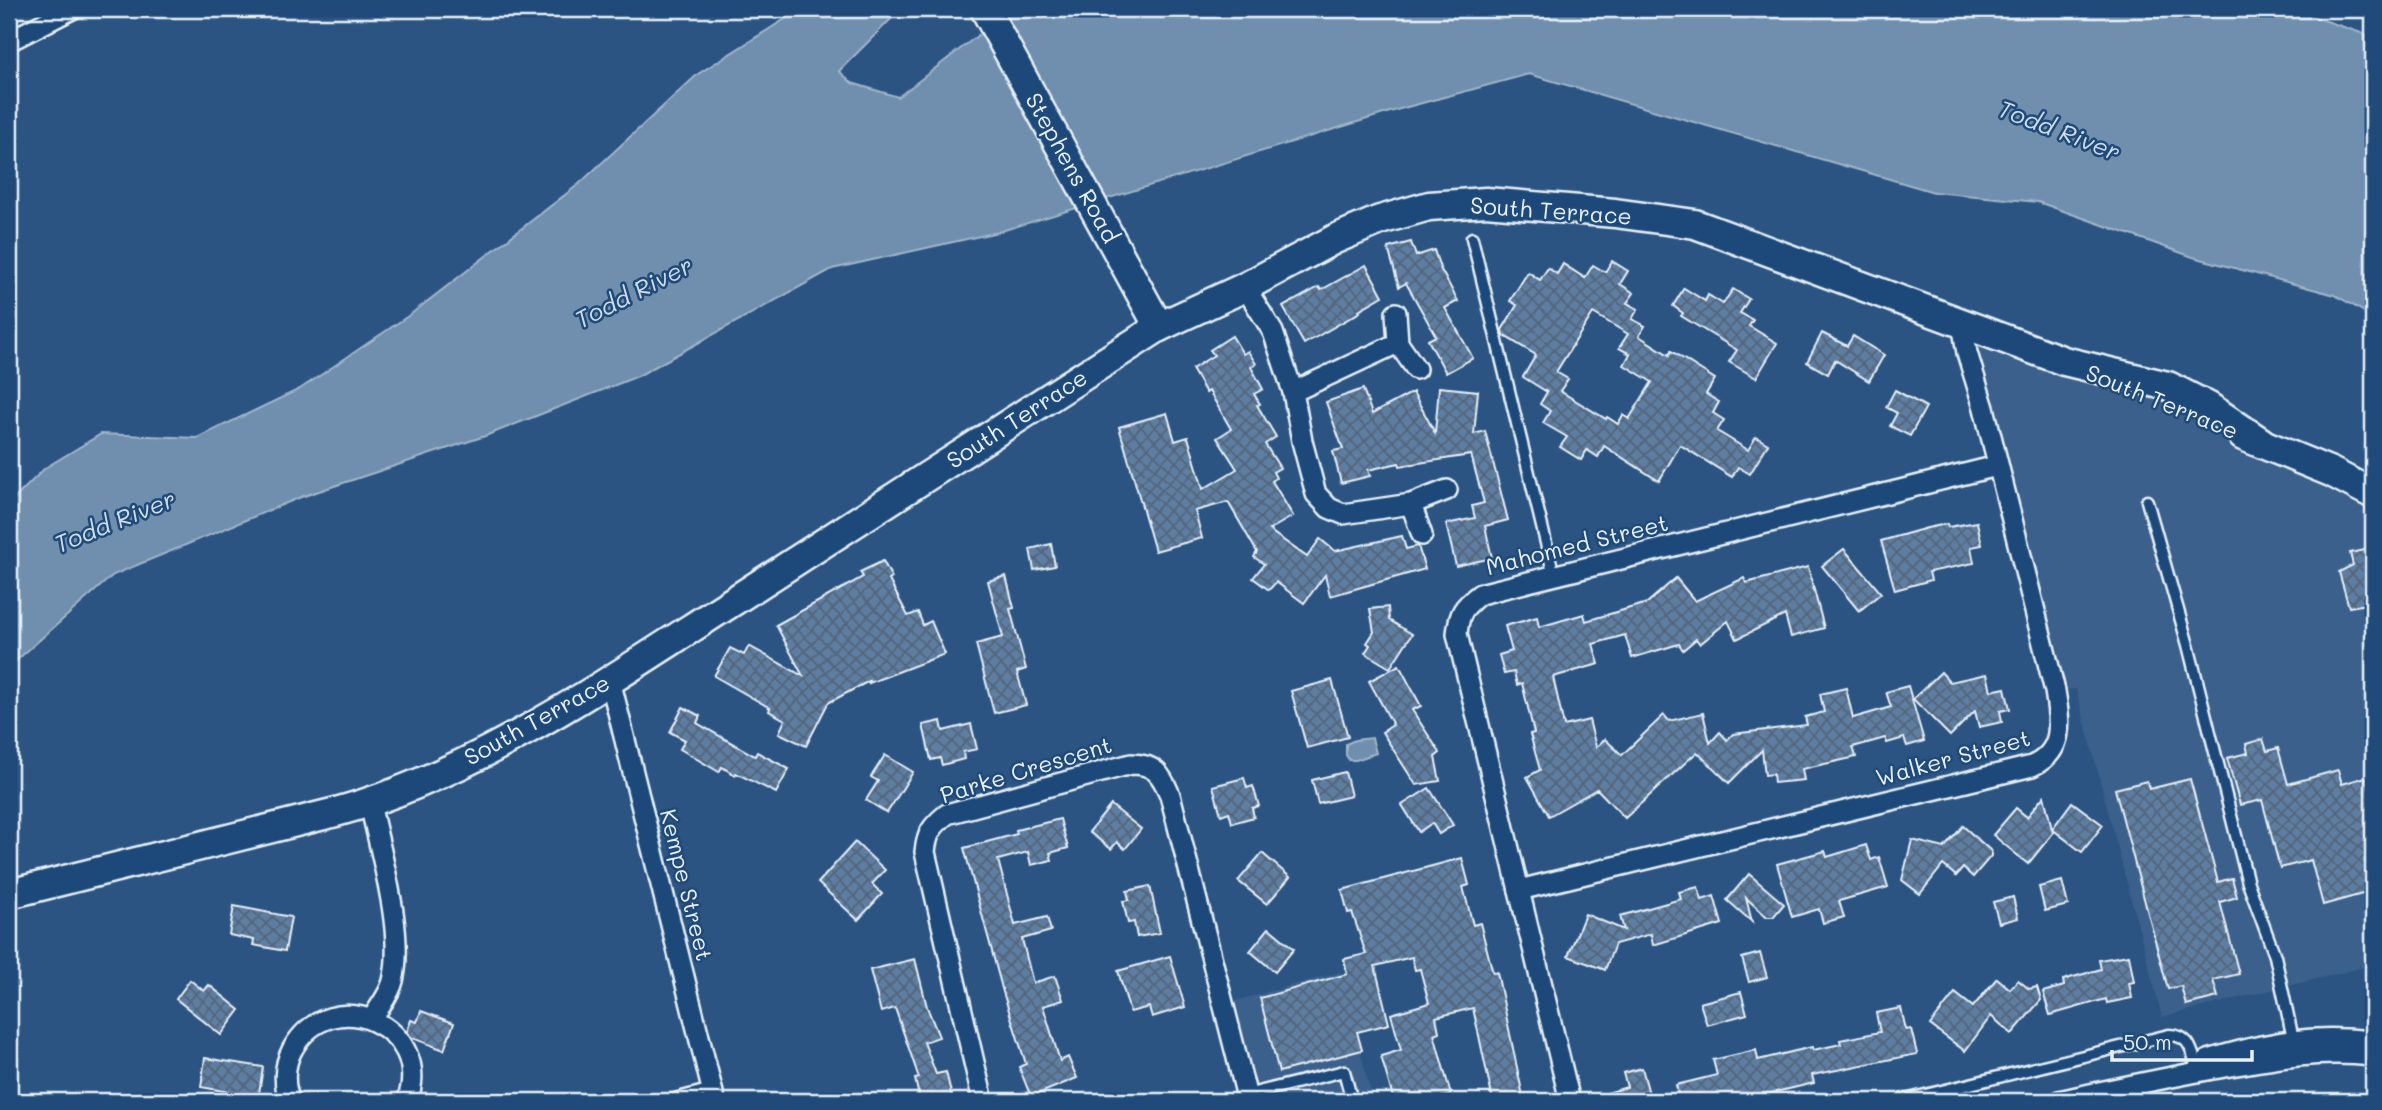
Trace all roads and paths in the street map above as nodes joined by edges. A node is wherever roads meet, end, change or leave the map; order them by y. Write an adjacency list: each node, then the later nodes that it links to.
1 (72, 9): 3 (street)
2 (985, 9): 7 (street, Stephens Road)
3 (9, 41)
4 (1472, 238): 18 (lane)
5 (1245, 287): 7 (street, South Terrace); 8 (street, South Terrace); 11 (street)
6 (1396, 313): 9 (street)
7 (1159, 327): 19 (street, South Terrace)
8 (1972, 327): 12 (street, Walker Street); 14 (street, South Terrace)
9 (1398, 343): 10 (street); 11 (street)
10 (1416, 369)
11 (1293, 391): 16 (street)
12 (1997, 466): 18 (street, Mahomed Street); 21 (street, Walker Street)
13 (1447, 490): 16 (street)
14 (2373, 494)
15 (2147, 501): 25 (lane)
16 (1411, 504): 17 (street)
17 (1422, 535)
18 (1554, 576): 21 (street, Mahomed Street)
19 (610, 680): 20 (street, South Terrace); 28 (street, Kempe Street)
20 (370, 803): 22 (street, South Terrace); 23 (street)
21 (1519, 890): 35 (street, Mahomed Street)
22 (9, 894)
23 (372, 1019): 30 (street); 31 (street)
24 (2373, 1041): 25 (street)
25 (2294, 1047): 26 (street); 27 (street)
26 (2373, 1056)
27 (2197, 1068): 36 (lane); 37 (street)
28 (713, 1095): 32 (lane)
29 (1247, 1098): 33 (street, Parke Crescent); 34 (lane)
30 (290, 1101)
31 (407, 1101)
32 (667, 1101)
33 (983, 1101)
34 (1352, 1101)
35 (1570, 1101)
36 (1901, 1101)
37 (2059, 1101)

